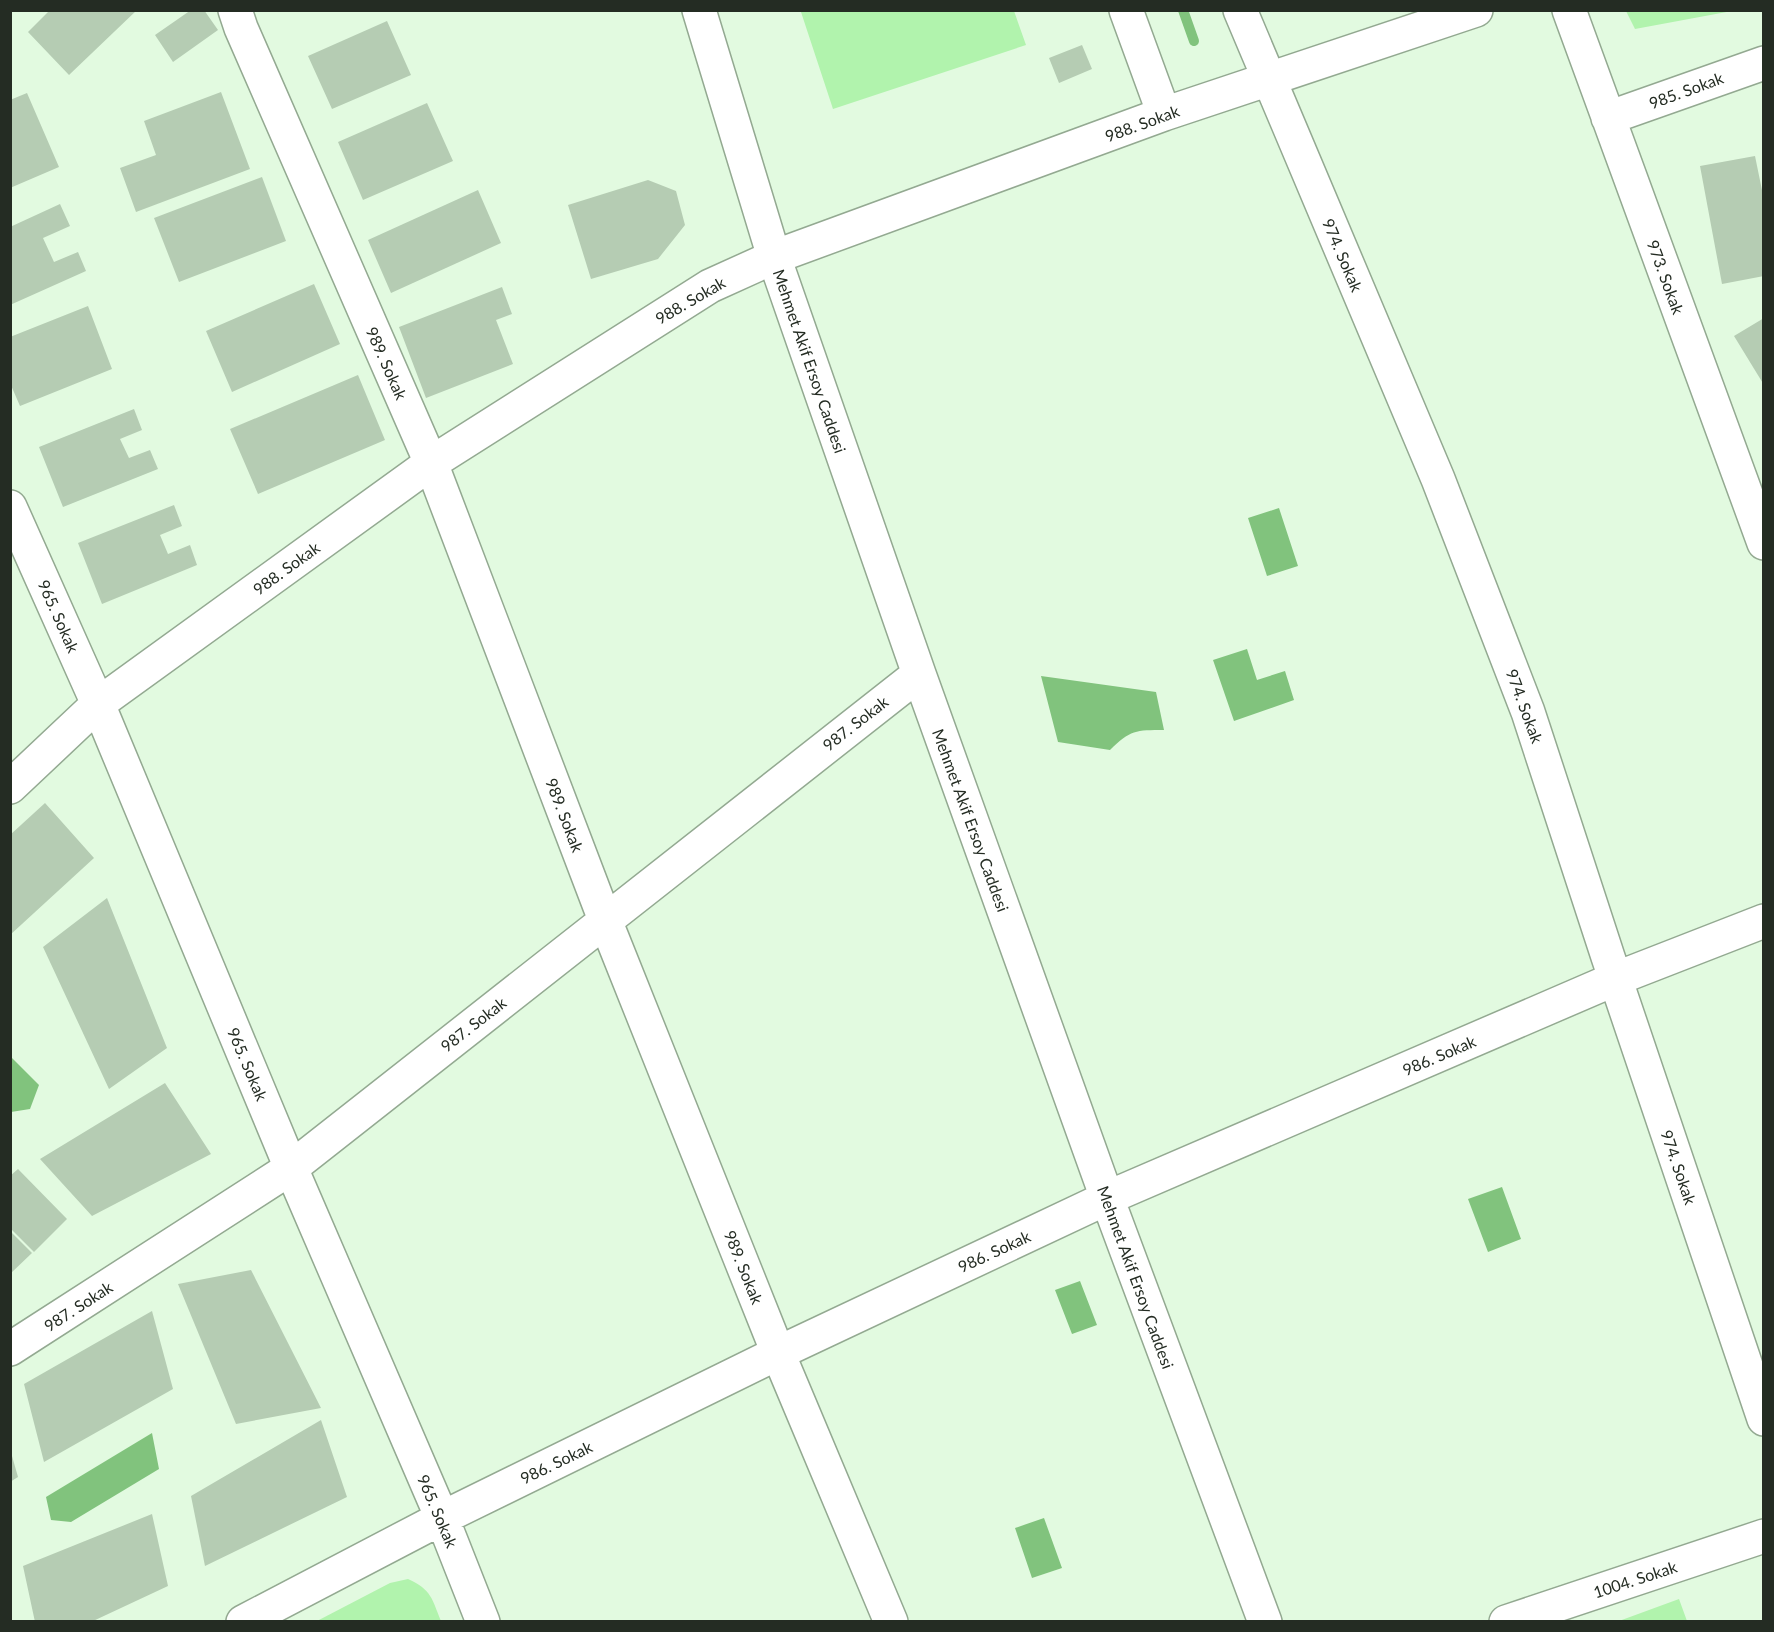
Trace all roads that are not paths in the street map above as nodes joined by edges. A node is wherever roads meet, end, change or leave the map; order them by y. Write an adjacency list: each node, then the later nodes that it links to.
1 (235, 10): 12 (street, 989. Sokak)
2 (699, 10): 11 (street, Mehmet Akif Ersoy Caddesi)
3 (1126, 10): 9 (street)
4 (1240, 10): 8 (street, 974. Sokak)
5 (1476, 10): 8 (street, 988. Sokak)
6 (1569, 10): 10 (street, 973. Sokak)
7 (1764, 63): 10 (street, 985. Sokak)
8 (1269, 80): 9 (street, 988. Sokak); 20 (street, 974. Sokak)
9 (1164, 114): 11 (street, 988. Sokak)
10 (1608, 118): 14 (street, 973. Sokak)
11 (774, 256): 12 (street, 988. Sokak); 15 (street, Mehmet Akif Ersoy Caddesi)
12 (431, 463): 16 (street, 988. Sokak); 18 (street, 989. Sokak)
13 (10, 507): 16 (street, 965. Sokak)
14 (1764, 543)
15 (919, 674): 18 (street, 987. Sokak); 22 (street, Mehmet Akif Ersoy Caddesi)
16 (98, 704): 17 (street, 988. Sokak); 21 (street, 965. Sokak)
17 (10, 787)
18 (605, 920): 21 (street, 987. Sokak); 24 (street, 989. Sokak)
19 (1764, 921): 20 (street, 986. Sokak)
20 (1615, 979): 22 (street, 986. Sokak); 25 (street, 974. Sokak)
21 (291, 1168): 23 (street, 987. Sokak); 26 (street, 965. Sokak)
22 (1107, 1198): 24 (street, 986. Sokak); 31 (street, Mehmet Akif Ersoy Caddesi)
23 (10, 1349)
24 (778, 1353): 26 (street, 986. Sokak); 30 (street, 989. Sokak)
25 (1764, 1419)
26 (442, 1518): 28 (street, 986. Sokak); 29 (street, 965. Sokak)
27 (1764, 1536): 32 (street, 1004. Sokak)
28 (243, 1622)
29 (483, 1622)
30 (891, 1622)
31 (1265, 1622)
32 (1506, 1622)

